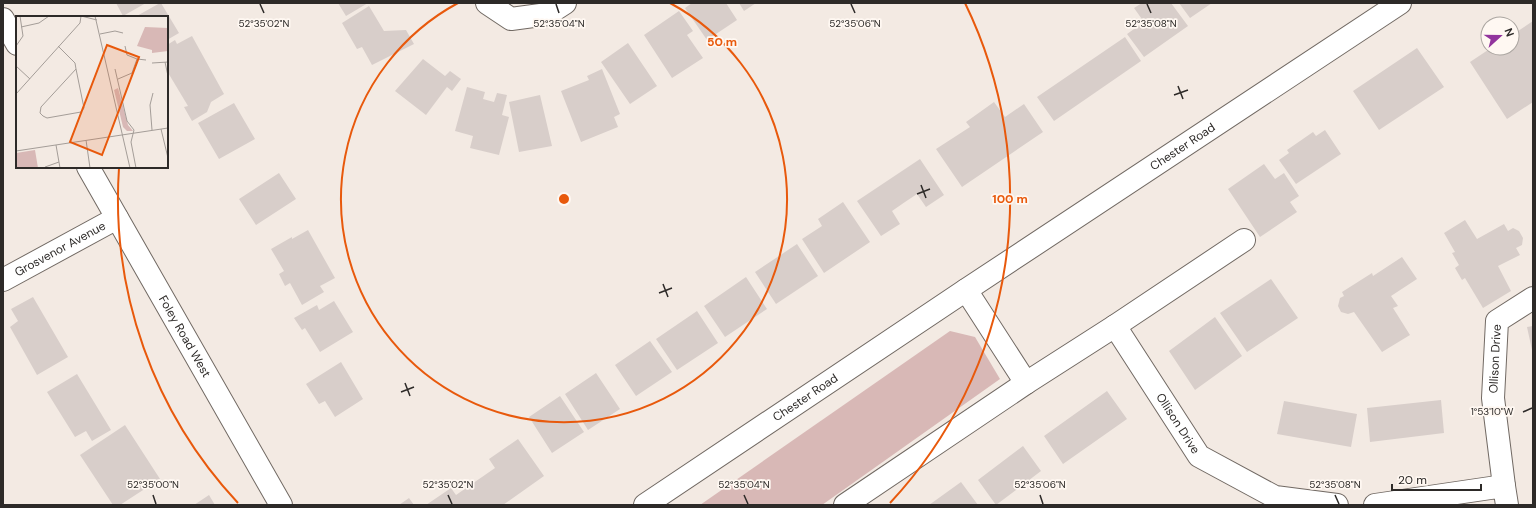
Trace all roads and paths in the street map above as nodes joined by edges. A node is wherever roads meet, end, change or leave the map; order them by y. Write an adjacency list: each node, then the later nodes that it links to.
1 (487, 3): 2 (main road)
2 (565, 3)
3 (1400, 3): 10 (main road, Chester Road)
4 (3, 19): 5 (main road)
5 (16, 42)
6 (89, 168): 7 (main road, Foley Road West)
7 (117, 218): 9 (main road, Grosvenor Avenue); 15 (main road, Foley Road West)
8 (1244, 240): 12 (main road)
9 (3, 280)
10 (966, 290): 13 (main road); 16 (main road, Chester Road)
11 (1533, 298): 14 (main road, Ollison Drive)
12 (1115, 326): 13 (main road); 18 (main road, Ollison Drive)
13 (1026, 383): 17 (main road)
14 (1505, 495): 19 (main road, Ollison Drive)
15 (281, 505)
16 (645, 505)
17 (845, 505)
18 (1337, 505)
19 (1375, 505)

